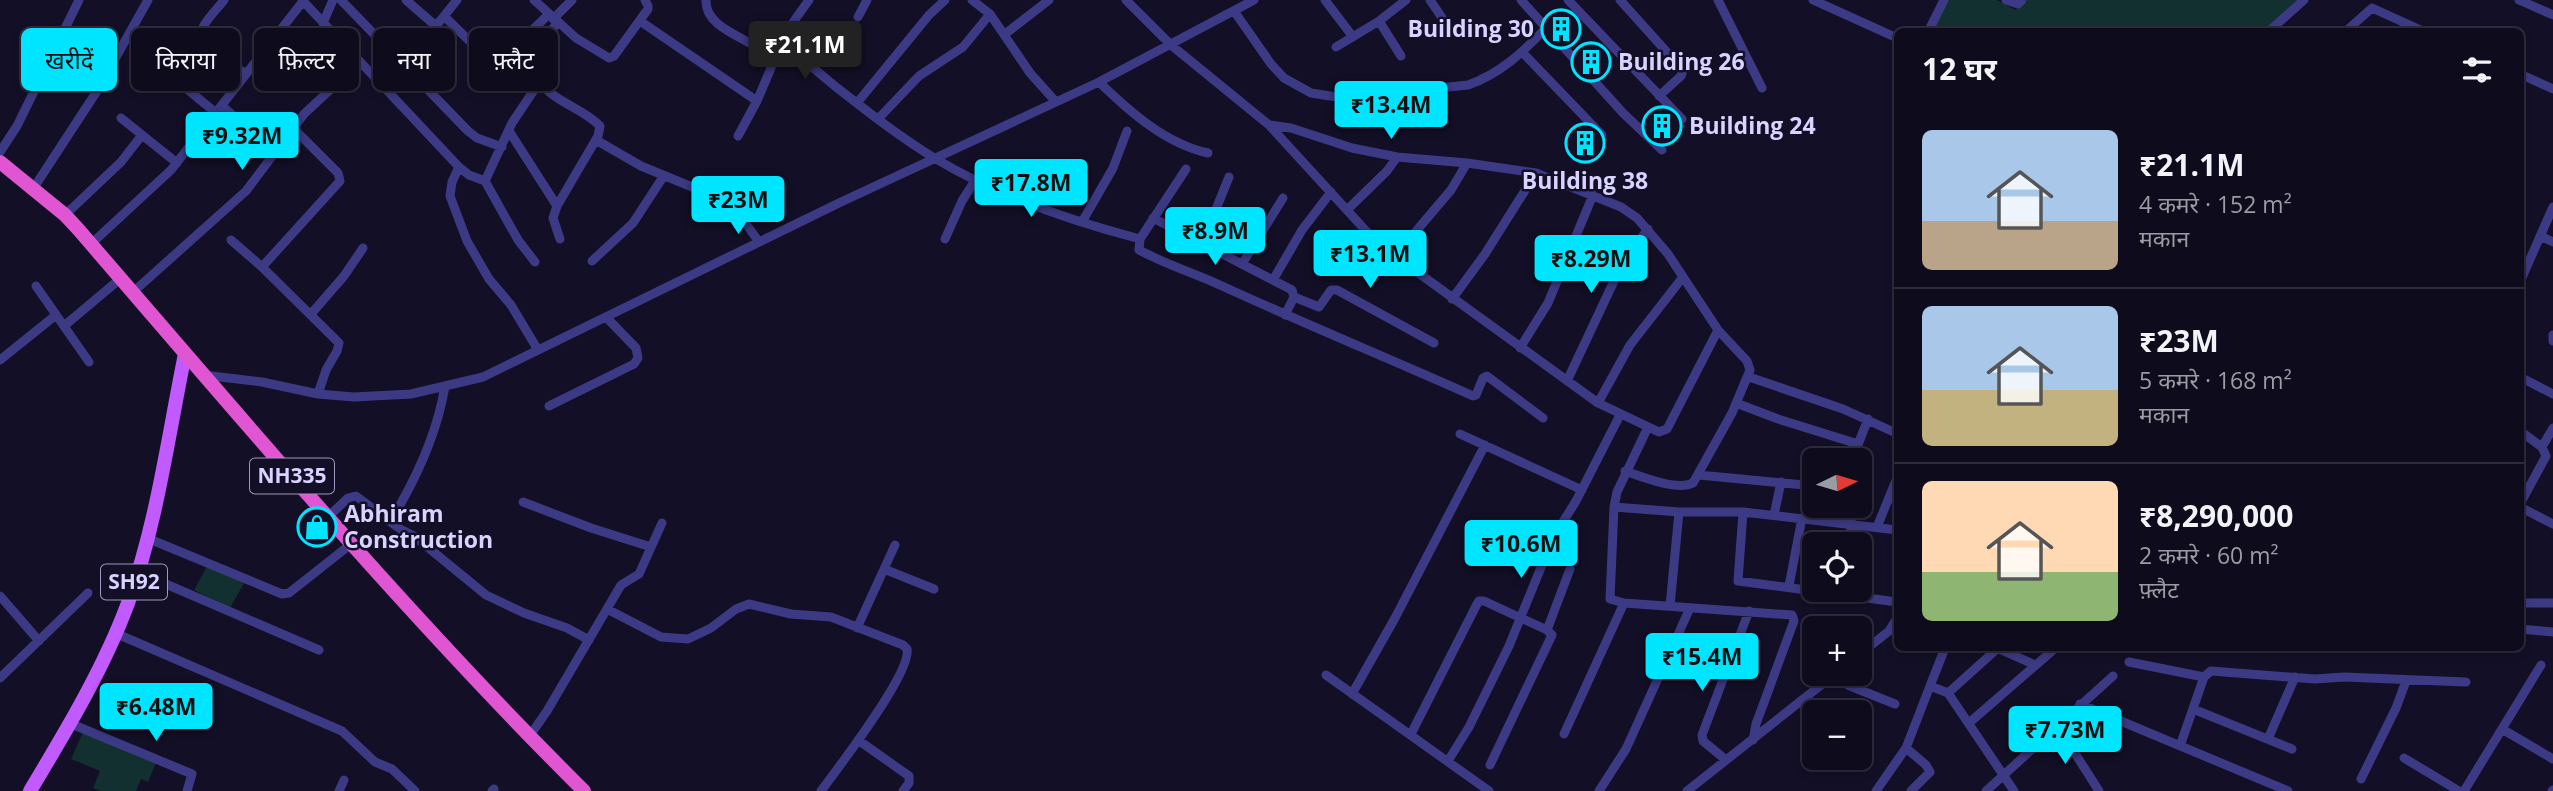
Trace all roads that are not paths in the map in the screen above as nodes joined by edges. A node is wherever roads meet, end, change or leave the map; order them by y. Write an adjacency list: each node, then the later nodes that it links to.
1 (79, 0): 90 (street)
2 (148, 0): 104 (street)
3 (224, 0): 62 (street)
4 (303, 0): 44 (street); 62 (street)
5 (333, 0): 44 (street)
6 (341, 0): 52 (street)
7 (406, 0): 45 (street)
8 (457, 0): 38 (street)
9 (534, 0): 40 (street)
10 (572, 0): 40 (street)
11 (645, 0): 41 (street)
12 (706, 0): 57 (street)
13 (809, 0): 57 (street)
14 (867, 0): 39 (street)
15 (945, 0): 74 (street)
16 (972, 0): 36 (street)
17 (1049, 0): 53 (street)
18 (1126, 0): 56 (street)
19 (1254, 0): 35 (street)
20 (1325, 0): 54 (street)
21 (1406, 0): 42 (street)
22 (1430, 0): 43 (street)
23 (1521, 0): 47 (street)
24 (1568, 0): 71 (street)
25 (1620, 0): 71 (street)
26 (1718, 0): 65 (street)
27 (1813, 0): 55 (street)
28 (1944, 0): 48 (street)
29 (2006, 0): 30 (street)
30 (2022, 0)
31 (2304, 0): 49 (street)
32 (2380, 0): 34 (street)
33 (2519, 0): 37 (street)
34 (2372, 8): 50 (street); 51 (street)
35 (1234, 11): 56 (street); 59 (street)
36 (990, 14): 53 (street); 77 (street)
37 (2553, 15)
38 (444, 16): 40 (street); 45 (street)
39 (858, 17)
40 (553, 18): 41 (street); 46 (street)
41 (640, 20): 72 (street)
42 (1379, 21): 54 (street); 60 (street)
43 (1445, 22)
44 (323, 23): 61 (street)
45 (436, 26)
46 (547, 28)
47 (1546, 28): 59 (street); 89 (street)
48 (1930, 28)
49 (2272, 28)
50 (2350, 28)
51 (2416, 28)
52 (373, 33)
53 (1005, 34): 73 (street)
54 (1353, 37): 58 (street)
55 (1894, 37)
56 (1171, 45): 64 (street); 79 (street)
57 (777, 47): 72 (street); 74 (street)
58 (1336, 47)
59 (1523, 52): 85 (street)
60 (1401, 56)
61 (360, 62): 80 (street); 97 (street)
62 (246, 74): 75 (street)
63 (2524, 76): 66 (street)
64 (1099, 82): 73 (street); 91 (street)
65 (1762, 88)
66 (2553, 89)
67 (194, 91): 75 (street)
68 (429, 91): 88 (street)
69 (534, 91): 82 (street)
70 (548, 91): 87 (street)
71 (1660, 96): 78 (street)
72 (757, 101): 86 (street)
73 (1056, 102): 93 (street)
74 (857, 103): 77 (street)
75 (219, 109): 81 (street); 95 (street)
76 (121, 117): 84 (street)
77 (878, 119): 93 (street)
78 (1682, 119)
79 (1269, 125): 92 (street); 105 (street)
80 (293, 128): 129 (street); 135 (street)
81 (250, 130)
82 (509, 131): 88 (street); 108 (street)
83 (1126, 131): 113 (street)
84 (142, 135): 95 (street); 111 (street)
85 (1602, 135)
86 (738, 136)
87 (596, 140): 100 (street); 108 (street)
88 (502, 147): 103 (street)
89 (1662, 150)
90 (0, 152)
91 (1208, 153)
92 (1396, 157): 96 (street); 110 (street)
93 (936, 159): 102 (street); 120 (street)
94 (0, 162): 104 (highway, NH335)
95 (177, 163): 122 (street)
96 (1467, 163): 99 (street); 125 (street)
97 (459, 167): 103 (street); 148 (street)
98 (1186, 169): 112 (street)
99 (1536, 173): 106 (street); 137 (street)
100 (663, 177): 120 (street); 126 (street)
101 (1229, 177): 123 (street)
102 (976, 179): 113 (street); 117 (street)
103 (485, 181): 127 (street)
104 (33, 189): 111 (highway, NH335)
105 (1331, 192): 110 (street); 133 (street)
106 (1593, 195): 114 (street); 147 (street)
107 (1283, 198): 128 (street)
108 (557, 206): 116 (street)
109 (2553, 207): 115 (street)
110 (1347, 210): 125 (street)
111 (65, 215): 122 (highway, NH335)
112 (1153, 218): 118 (street); 123 (street)
113 (1082, 222): 118 (street)
114 (1648, 229): 131 (street); 155 (street)
115 (2540, 236): 121 (street); 130 (street)
116 (560, 239)
117 (945, 239)
118 (1140, 239): 139 (street)
119 (231, 240): 129 (street)
120 (759, 242): 141 (street)
121 (2553, 242)
122 (91, 244): 132 (highway, NH335)
123 (1202, 244): 128 (street)
124 (363, 248): 138 (street)
125 (1395, 256): 137 (street)
126 (592, 261)
127 (535, 262)
128 (1242, 264): 133 (street)
129 (262, 267): 138 (street)
130 (2524, 273)
131 (1683, 277): 143 (street); 159 (street)
132 (120, 279): 135 (highway, NH335); 142 (street)
133 (1273, 280): 136 (street)
134 (36, 286): 140 (street)
135 (132, 293): 149 (highway, NH335)
136 (1294, 297): 139 (street); 146 (street)
137 (1452, 299): 147 (street)
138 (311, 314): 157 (street)
139 (1284, 315): 163 (street)
140 (56, 316): 142 (street); 150 (street)
141 (606, 317): 148 (street); 161 (street)
142 (64, 326): 151 (street)
143 (1718, 330): 153 (street); 165 (street)
144 (2553, 335): 145 (street)
145 (2553, 341)
146 (1434, 343)
147 (1520, 348): 155 (street)
148 (538, 350): 156 (street)
149 (185, 354): 152 (highway, NH335); 196 (main road, SH92)
150 (0, 360)
151 (89, 362)
152 (203, 374): 157 (street); 188 (highway, NH335)
153 (1749, 377): 160 (street); 164 (street)
154 (2524, 379): 158 (street)
155 (1567, 381): 159 (street)
156 (444, 386): 157 (street); 182 (street)
157 (318, 394)
158 (2553, 394)
159 (1598, 403): 162 (street)
160 (1737, 403): 170 (street); 175 (street)
161 (549, 406)
162 (1620, 415): 165 (street); 179 (street)
163 (1543, 418)
164 (1868, 419): 167 (street); 170 (street)
165 (1648, 427): 174 (street)
166 (2553, 428): 173 (street)
167 (1894, 432)
168 (1460, 434): 171 (street)
169 (2524, 434): 173 (street)
170 (1858, 444): 172 (street)
171 (1485, 445): 179 (street); 246 (street)
172 (1856, 448)
173 (2547, 454): 180 (street)
174 (1625, 471): 175 (street); 183 (street)
175 (1699, 475): 176 (street)
176 (1781, 482): 177 (street); 187 (street)
177 (1802, 484)
178 (1894, 485): 193 (street)
179 (1581, 490): 217 (street)
180 (2524, 497)
181 (523, 502): 199 (street)
182 (400, 505)
183 (1614, 507): 185 (street); 210 (street)
184 (2524, 507): 192 (street)
185 (1679, 512): 186 (street); 213 (street)
186 (1743, 512): 187 (street); 203 (street)
187 (1774, 515): 189 (street)
188 (328, 517): 197 (highway, NH335); 224 (street)
189 (1802, 518): 191 (street); 203 (street)
190 (662, 523): 199 (street)
191 (1852, 523): 193 (street); 195 (street)
192 (2553, 524)
193 (1877, 527): 194 (street)
194 (1894, 530)
195 (1850, 532)
196 (147, 538): 197 (street); 202 (main road, SH92)
197 (351, 544): 256 (highway, NH335)
198 (895, 545): 200 (street)
199 (651, 547): 215 (street)
200 (884, 569): 205 (street); 219 (street)
201 (1570, 569): 221 (street)
202 (138, 572): 223 (main road, SH92); 227 (street)
203 (1790, 586): 204 (street)
204 (1802, 588)
205 (934, 589)
206 (88, 593): 225 (street)
207 (0, 596): 225 (street)
208 (1872, 598): 209 (street)
209 (1894, 601)
210 (1623, 603): 213 (street); 255 (street)
211 (2524, 603): 212 (street)
212 (2553, 603)
213 (1670, 607): 214 (street)
214 (1690, 608): 216 (street); 279 (street)
215 (607, 609): 219 (street); 224 (street)
216 (1749, 611): 259 (street); 265 (street)
217 (1522, 618): 221 (street); 254 (street); 266 (street)
218 (1894, 623): 226 (street)
219 (857, 628): 258 (street)
220 (2524, 629): 222 (street)
221 (1547, 630): 267 (street)
222 (2553, 632)
223 (115, 633): 250 (main road, SH92); 274 (street)
224 (589, 640): 256 (street)
225 (39, 641): 239 (street)
226 (1872, 644)
227 (319, 650)
228 (1944, 651): 244 (street)
229 (1994, 651): 245 (street)
230 (2004, 651): 233 (street)
231 (2051, 651): 233 (street)
232 (2129, 662): 237 (street)
233 (2035, 665): 251 (street)
234 (2541, 665): 253 (street)
235 (1326, 676): 246 (street)
236 (2113, 676): 248 (street)
237 (2204, 677): 238 (street); 249 (street)
238 (2295, 677): 240 (street); 257 (street)
239 (0, 678)
240 (2406, 681): 241 (street); 269 (street)
241 (2466, 682)
242 (1820, 686): 259 (street)
243 (1850, 686): 247 (street)
244 (1930, 686): 245 (street); 261 (street)
245 (1948, 693): 251 (street)
246 (1352, 694): 254 (street)
247 (1895, 704)
248 (2080, 704): 252 (street); 260 (street)
249 (2193, 709): 257 (street); 260 (street)
250 (69, 723): 271 (main road, SH92); 272 (street)
251 (1969, 723): 268 (street)
252 (2057, 726): 268 (street); 285 (street)
253 (2502, 729): 264 (street); 287 (street)
254 (1411, 734): 266 (street)
255 (1564, 734)
256 (529, 737): 275 (highway, NH335)
257 (2268, 739): 262 (street)
258 (858, 740): 276 (street); 277 (street)
259 (1753, 740): 265 (street)
260 (2180, 746): 286 (street)
261 (1906, 748): 281 (street); 282 (street)
262 (2292, 749)
263 (2404, 758): 287 (street)
264 (2553, 759)
265 (1726, 760): 280 (street)
266 (1448, 761): 278 (street)
267 (1490, 765)
268 (2003, 776): 283 (street); 284 (street)
269 (2361, 779)
270 (344, 780): 273 (street)
271 (31, 791)
272 (187, 791)
273 (339, 791)
274 (415, 791)
275 (584, 791)
276 (821, 791)
277 (903, 791)
278 (1489, 791)
279 (1599, 791)
280 (1687, 791)
281 (1876, 791)
282 (1911, 791)
283 (1986, 791)
284 (2014, 791)
285 (2099, 791)
286 (2287, 791)
287 (2461, 791)

